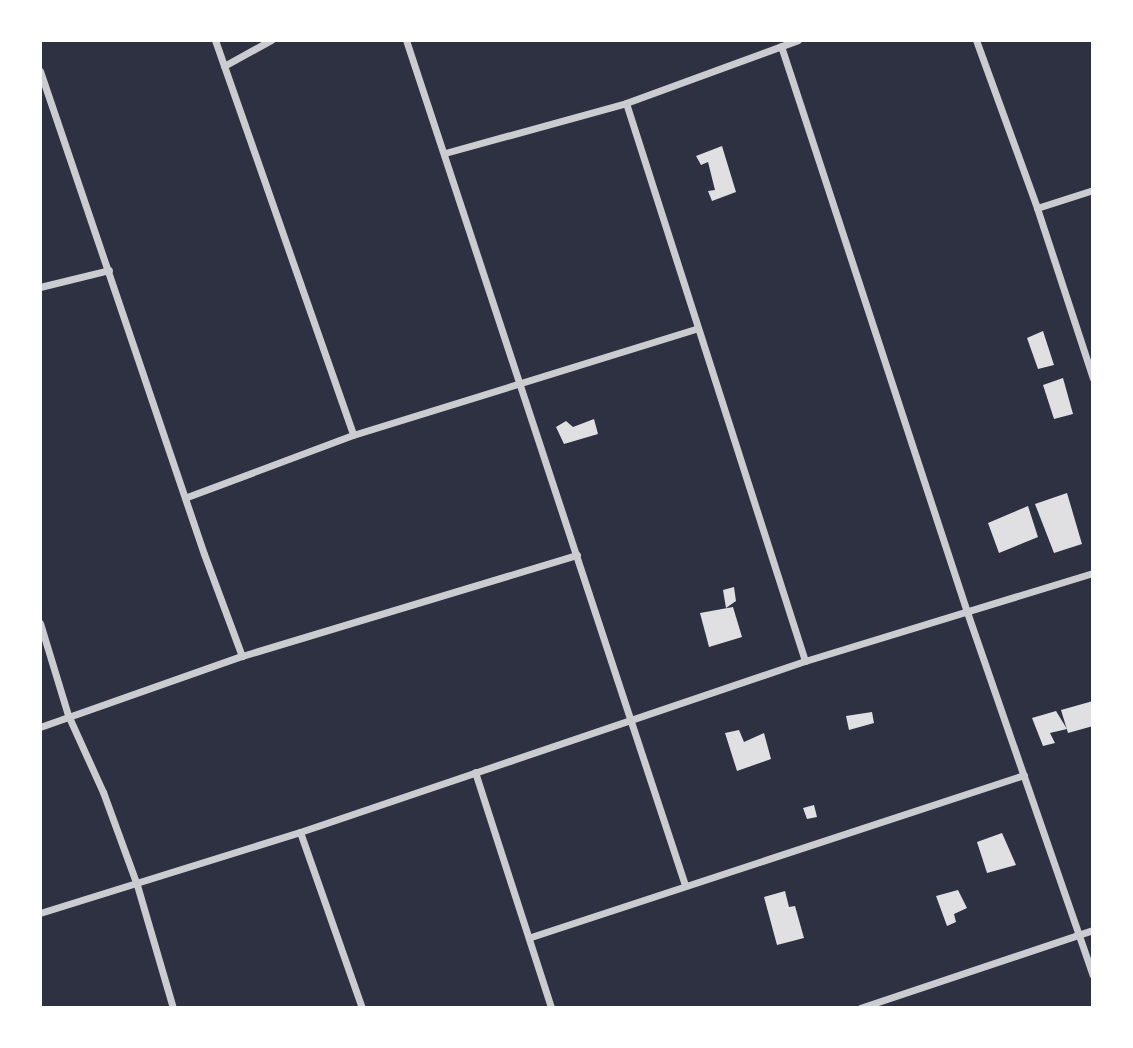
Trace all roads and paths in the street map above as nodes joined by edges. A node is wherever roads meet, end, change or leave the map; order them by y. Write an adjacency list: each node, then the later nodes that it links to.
1 (215, 40): 7 (street)
2 (271, 40): 7 (street)
3 (406, 40): 10 (street)
4 (798, 40): 6 (street)
5 (976, 40): 12 (street)
6 (781, 46): 9 (street); 22 (street)
7 (224, 66): 18 (street)
8 (40, 71): 13 (street)
9 (626, 103): 10 (street); 15 (street)
10 (445, 153): 17 (street)
11 (1093, 190): 12 (street)
12 (1037, 208): 16 (street)
13 (109, 270): 14 (street); 19 (street)
14 (40, 287)
15 (698, 327): 17 (street); 25 (street)
16 (1093, 378)
17 (519, 386): 18 (street); 20 (street)
18 (353, 435): 19 (street)
19 (187, 497): 24 (street)
20 (577, 555): 24 (street); 27 (street)
21 (1093, 573): 22 (street)
22 (967, 612): 25 (street); 30 (street)
23 (40, 623): 26 (street)
24 (242, 656): 26 (street)
25 (806, 661): 27 (street)
26 (68, 715): 28 (street); 32 (street)
27 (631, 720): 29 (street); 33 (street)
28 (40, 727)
29 (475, 772): 31 (street); 37 (street)
30 (1024, 775): 33 (street); 36 (street)
31 (300, 832): 32 (street); 40 (street)
32 (137, 885): 34 (street); 39 (street)
33 (685, 885): 37 (street)
34 (40, 913)
35 (1093, 930): 36 (street)
36 (1079, 934): 38 (street); 42 (street)
37 (531, 937): 41 (street)
38 (1093, 975)
39 (173, 1008)
40 (362, 1008)
41 (551, 1008)
42 (860, 1008)

